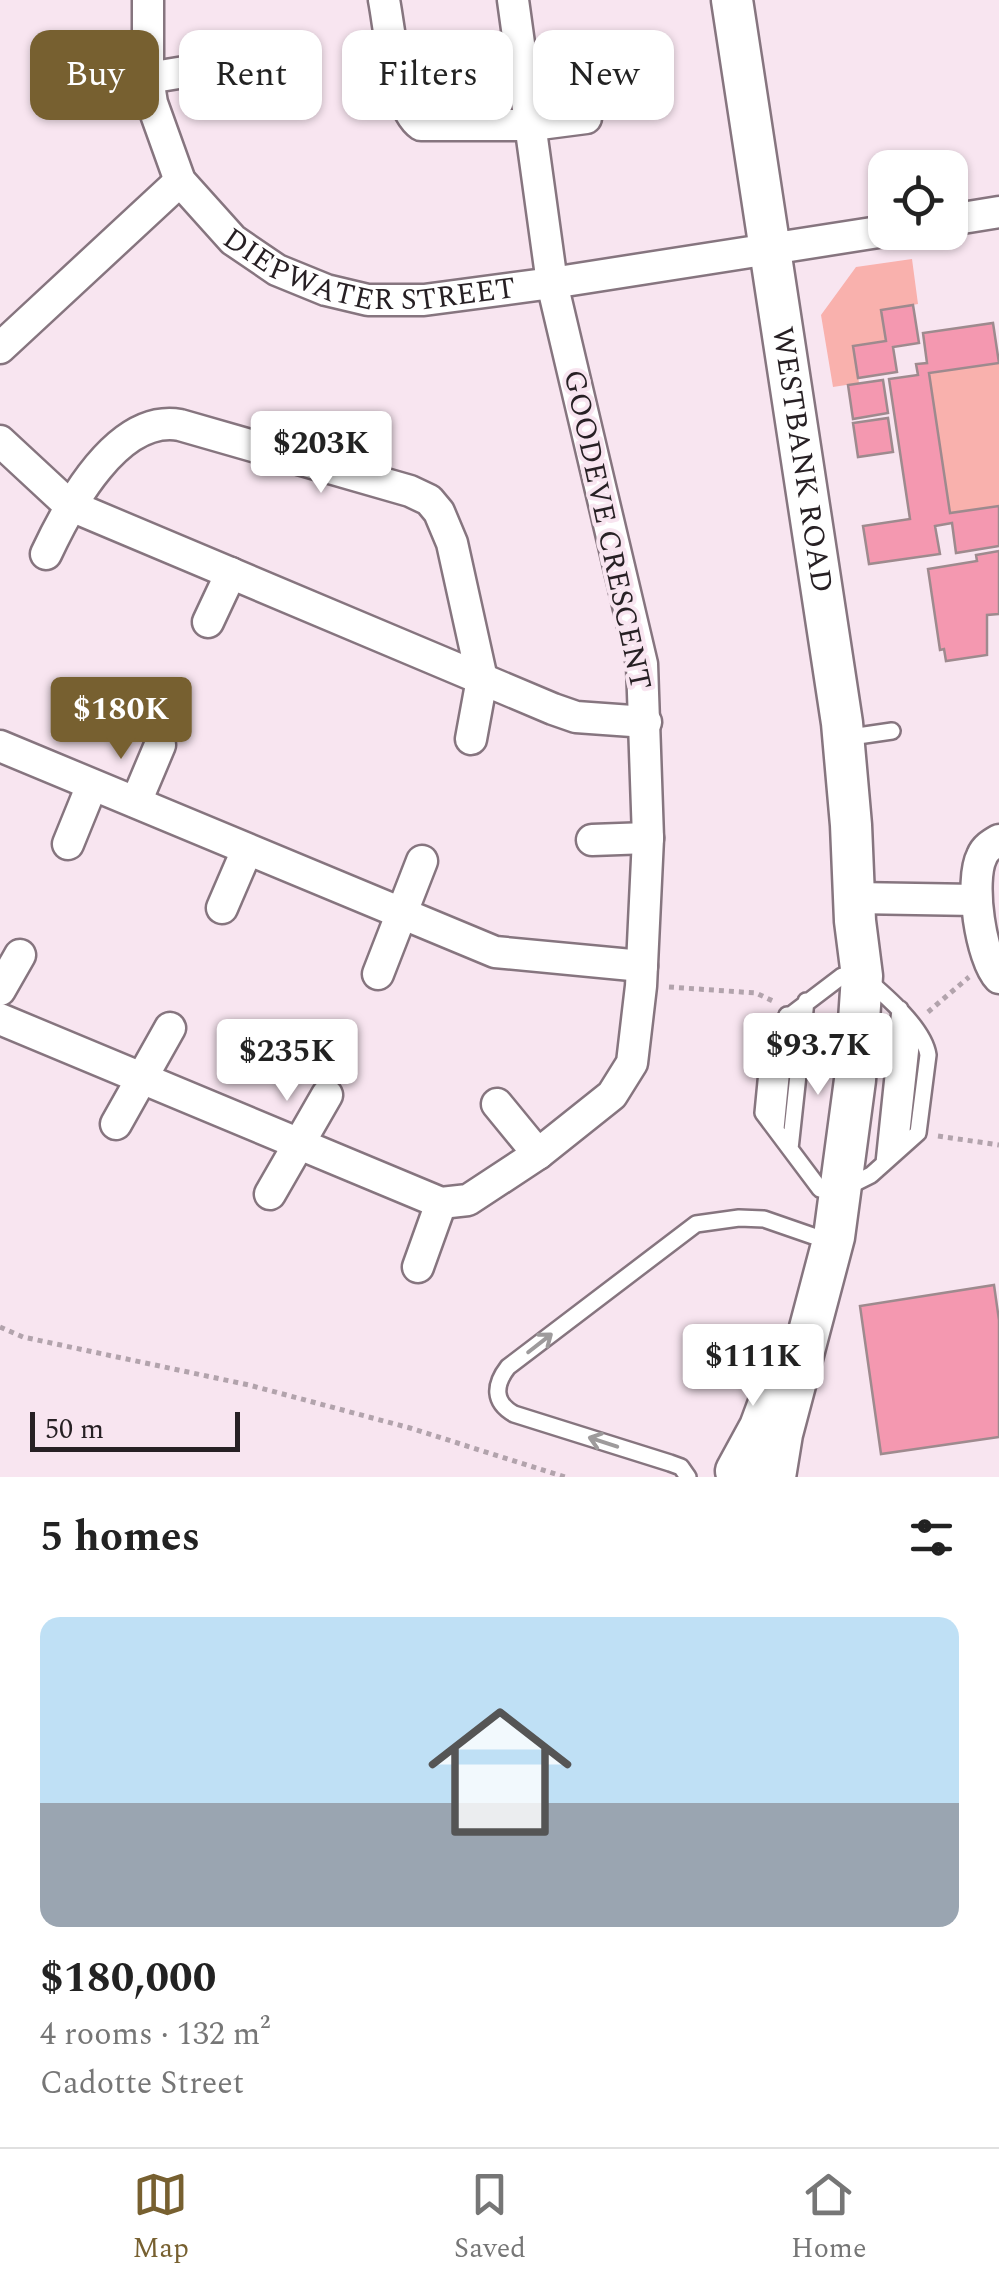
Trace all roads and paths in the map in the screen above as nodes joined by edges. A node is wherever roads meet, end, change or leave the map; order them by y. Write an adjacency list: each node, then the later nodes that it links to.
1 (148, 0): 5 (street, DIEPWATER STREET)
2 (384, 0): 8 (street)
3 (512, 0): 8 (street, GOODEVE CRESCENT)
4 (732, 0): 13 (street, WESTBANK ROAD)
5 (148, 30)
6 (157, 120): 9 (street, DIEPWATER STREET)
7 (568, 120): 8 (street)
8 (532, 124): 14 (street, GOODEVE CRESCENT)
9 (180, 181): 14 (street, DIEPWATER STREET); 15 (street)
10 (999, 212): 11 (street)
11 (968, 217)
12 (868, 234): 13 (street, DIEPWATER STREET)
13 (768, 251): 14 (street, DIEPWATER STREET); 25 (street, WESTBANK ROAD)
14 (552, 284): 22 (street, GOODEVE CRESCENT)
15 (0, 348)
16 (0, 441): 17 (street)
17 (68, 505): 18 (street); 19 (street); 21 (street)
18 (46, 554)
19 (231, 573): 20 (street); 21 (street)
20 (208, 622)
21 (482, 679): 22 (street); 24 (street)
22 (646, 722): 30 (street, GOODEVE CRESCENT)
23 (892, 731): 25 (lane)
24 (471, 738)
25 (844, 738): 38 (street, WESTBANK ROAD)
26 (0, 746): 28 (street)
27 (160, 746): 29 (street)
28 (92, 784): 29 (street); 33 (street)
29 (136, 802): 34 (street)
30 (648, 838): 31 (street); 43 (street, GOODEVE CRESCENT)
31 (592, 840)
32 (999, 840): 36 (street)
33 (68, 844)
34 (247, 850): 37 (street); 39 (street)
35 (422, 861): 39 (street)
36 (976, 900): 38 (street); 41 (street)
37 (222, 908)
38 (855, 910): 44 (street, WESTBANK ROAD)
39 (399, 914): 42 (street); 43 (street)
40 (20, 955): 45 (street)
41 (993, 971): 50 (path)
42 (378, 974)
43 (642, 976): 48 (path); 60 (street, GOODEVE CRESCENT)
44 (852, 976): 46 (lane); 47 (lane); 62 (street, WESTBANK ROAD)
45 (0, 990)
46 (806, 1001): 48 (lane); 59 (lane)
47 (900, 1009): 50 (lane); 61 (lane)
48 (783, 1011): 59 (lane)
49 (0, 1019): 52 (street)
50 (917, 1024): 61 (lane)
51 (170, 1028): 52 (street)
52 (142, 1078): 55 (street); 57 (street)
53 (327, 1095): 57 (street)
54 (496, 1104): 60 (street)
55 (116, 1124)
56 (927, 1134): 58 (path)
57 (300, 1142): 63 (street); 64 (street)
58 (999, 1145)
59 (790, 1149): 62 (lane)
60 (538, 1154): 64 (street, GOODEVE CRESCENT)
61 (884, 1163): 62 (lane)
62 (831, 1190): 65 (street, WESTBANK ROAD); 68 (street, WESTBANK ROAD)
63 (270, 1194)
64 (441, 1203): 66 (street)
65 (813, 1236): 68 (street, WESTBANK ROAD); 70 (lane, one-way to 65)
66 (418, 1267)
67 (0, 1328): 69 (path)
68 (753, 1476)
69 (564, 1477)
70 (688, 1477)

